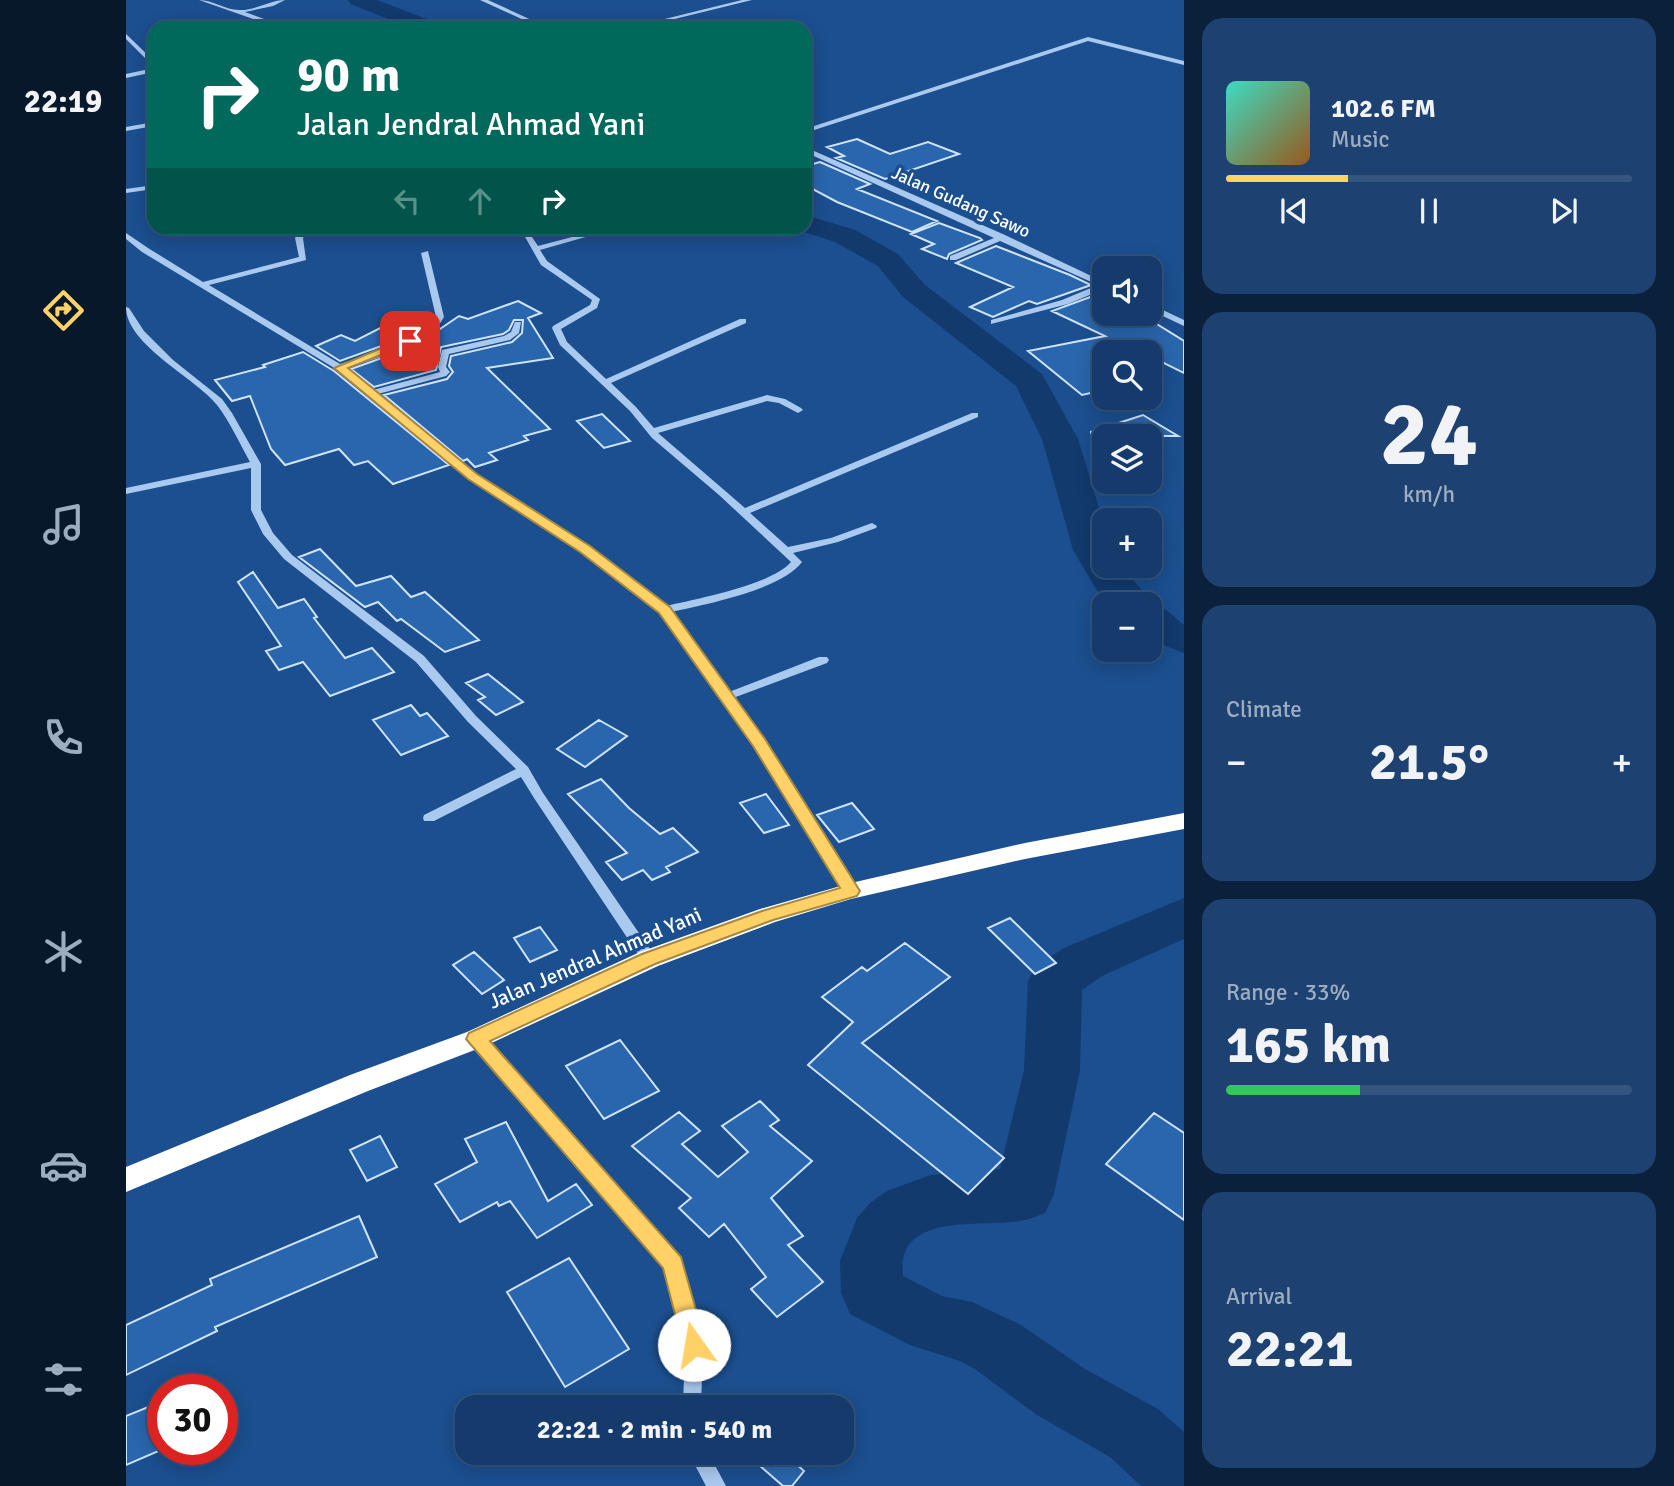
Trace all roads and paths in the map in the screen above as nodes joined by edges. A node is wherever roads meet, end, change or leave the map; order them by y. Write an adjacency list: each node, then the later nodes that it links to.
1 (202, 0): 7 (street)
2 (282, 0): 7 (street)
3 (483, 0): 9 (street)
4 (749, 0): 6 (street)
5 (709, 4): 6 (street)
6 (718, 8): 10 (street)
7 (236, 13): 8 (street)
8 (262, 21)
9 (530, 21)
10 (661, 21)
11 (126, 36): 12 (street)
12 (147, 60)
13 (1184, 63): 18 (street)
14 (147, 70): 15 (street)
15 (126, 76)
16 (147, 125): 17 (street)
17 (126, 129)
18 (812, 129)
19 (812, 152): 26 (street, Jalan Gudang Sawo)
20 (147, 188): 21 (street)
21 (126, 191)
22 (126, 235): 27 (street)
23 (301, 235): 32 (street)
24 (527, 235): 28 (street)
25 (587, 235): 28 (street)
26 (1002, 237): 30 (street); 31 (street, Jalan Gudang Sawo)
27 (131, 248): 32 (street)
28 (535, 249): 41 (street)
29 (425, 253): 40 (street)
30 (953, 258)
31 (1092, 280)
32 (204, 284): 40 (street)
33 (1092, 291): 37 (street)
34 (126, 310): 46 (street)
35 (1162, 313): 38 (street)
36 (743, 321): 41 (street)
37 (994, 322)
38 (1184, 323)
39 (518, 324): 42 (street)
40 (339, 368): 42 (street)
41 (606, 382): 45 (street)
42 (372, 393): 51 (street)
43 (797, 410): 45 (street)
44 (975, 415): 48 (street)
45 (652, 432): 48 (street)
46 (256, 464): 47 (street); 54 (street)
47 (126, 491)
48 (743, 512): 50 (street)
49 (872, 526): 50 (street)
50 (786, 551): 51 (street)
51 (664, 610): 53 (street)
52 (823, 660): 53 (street)
53 (726, 697): 57 (street)
54 (524, 770): 55 (street); 58 (street)
55 (429, 818)
56 (1184, 821): 57 (highway, Jalan Jendral Ahmad Yani)
57 (851, 891): 58 (highway, Jalan Jendral Ahmad Yani)
58 (649, 959): 59 (highway, Jalan Jendral Ahmad Yani)
59 (476, 1039): 60 (highway, Jalan Jendral Ahmad Yani); 61 (street)
60 (126, 1180)
61 (692, 1395)
62 (705, 1465): 63 (street)
63 (717, 1486)

